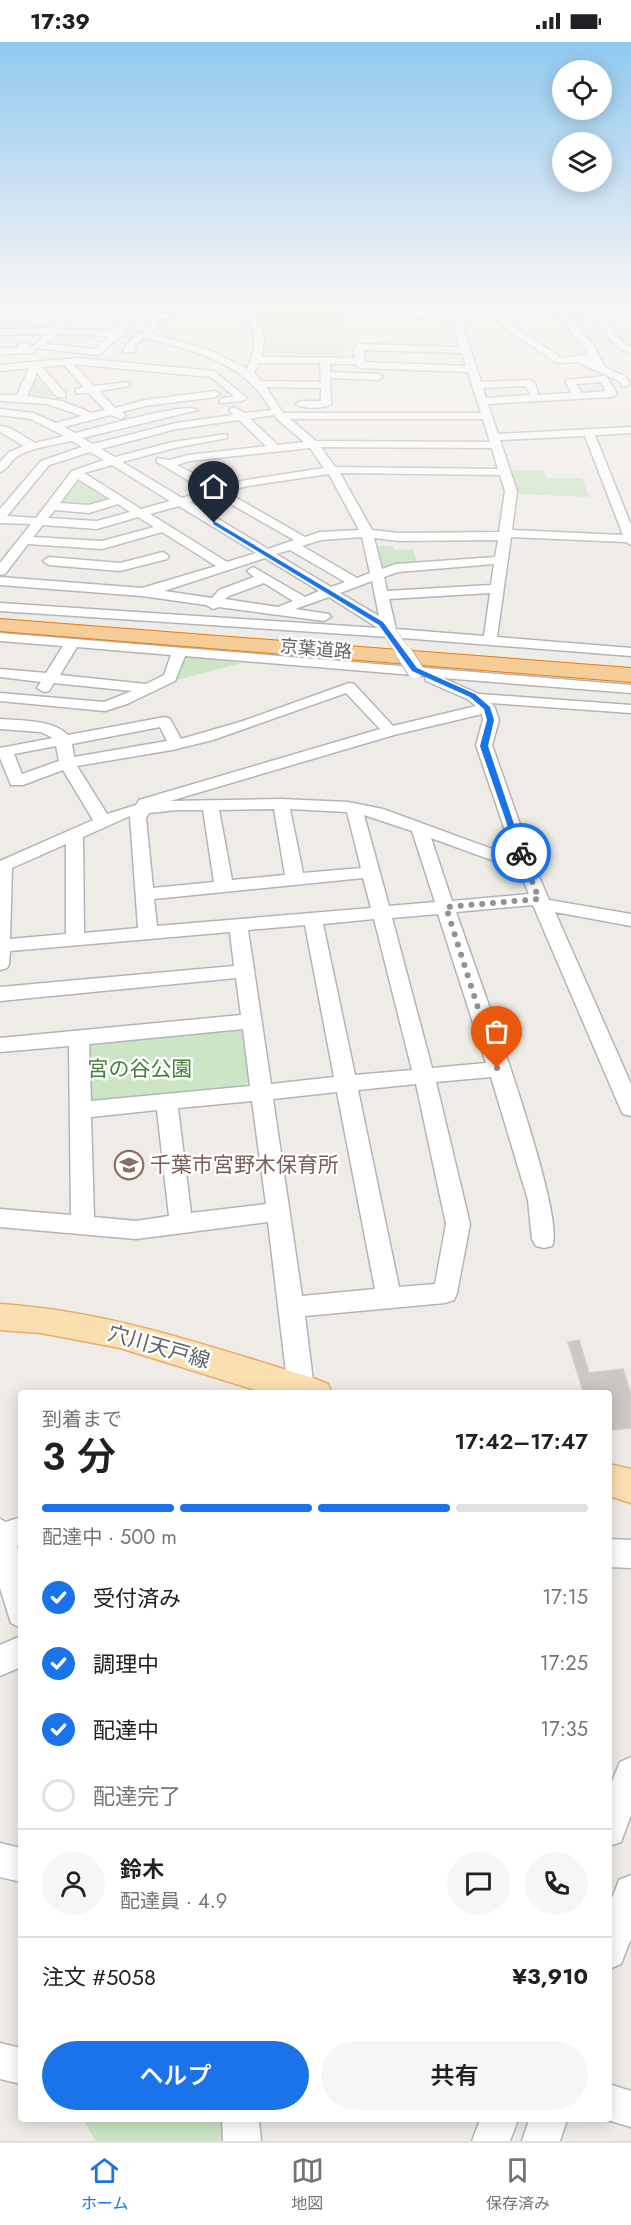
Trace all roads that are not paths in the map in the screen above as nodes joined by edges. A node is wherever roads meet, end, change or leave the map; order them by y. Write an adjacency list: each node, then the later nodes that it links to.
1 (60, 404): 15 (street)
2 (105, 404): 11 (street)
3 (122, 404): 11 (street)
4 (213, 404): 17 (street)
5 (220, 404): 16 (street)
6 (274, 404): 10 (street)
7 (292, 404): 8 (street)
8 (326, 404)
9 (482, 404): 14 (street)
10 (277, 409): 13 (street); 16 (street); 21 (street)
11 (112, 411): 15 (street); 17 (street)
12 (0, 412): 19 (street)
13 (343, 416): 14 (street); 23 (street)
14 (486, 416): 31 (street)
15 (91, 417): 19 (street)
16 (241, 417): 18 (street); 35 (street)
17 (131, 422): 26 (street); 29 (street)
18 (206, 422): 26 (street); 27 (street)
19 (55, 426): 29 (street)
20 (0, 429): 28 (street)
21 (297, 430): 22 (street); 32 (street)
22 (320, 430)
23 (342, 430)
24 (631, 430): 25 (street)
25 (589, 432): 31 (street); 59 (street)
26 (150, 433): 34 (street)
27 (223, 436): 36 (street); 37 (street)
28 (17, 437): 30 (street); 33 (street)
29 (73, 437): 33 (street); 34 (street)
30 (0, 441)
31 (494, 441): 32 (street); 45 (street)
32 (314, 444): 35 (street); 38 (street)
33 (33, 447): 42 (street)
34 (92, 448): 40 (street); 44 (street)
35 (276, 448): 37 (street)
36 (148, 452): 40 (street); 41 (street)
37 (239, 452): 41 (street)
38 (323, 457): 39 (street); 43 (street)
39 (341, 457)
40 (112, 461): 46 (street); 49 (street)
41 (168, 464): 47 (street)
42 (0, 469): 44 (street)
43 (333, 470): 45 (street); 47 (street); 55 (street)
44 (37, 472): 52 (street)
45 (504, 472): 56 (street)
46 (76, 473): 48 (street); 50 (street)
47 (217, 491): 49 (street); 60 (street)
48 (121, 500): 50 (street); 51 (street)
49 (180, 502): 51 (street); 62 (street)
50 (51, 506): 53 (street)
51 (142, 513): 53 (street); 54 (street)
52 (0, 518): 53 (street)
53 (39, 522): 58 (street)
54 (164, 528): 57 (street); 65 (street)
55 (368, 533): 56 (street); 60 (street); 68 (street)
56 (506, 535): 59 (street); 63 (street)
57 (133, 537): 61 (street); 66 (street)
58 (24, 540): 61 (street); 67 (street)
59 (631, 540)
60 (297, 543): 62 (street); 72 (street)
61 (62, 544): 64 (street)
62 (266, 554): 65 (street); 76 (street)
63 (503, 560): 68 (street); 74 (street)
64 (49, 561): 66 (street); 71 (street)
65 (232, 565): 66 (street); 69 (street)
66 (177, 567): 75 (street)
67 (0, 571)
68 (377, 576): 72 (street); 77 (street)
69 (265, 579): 78 (street); 79 (street)
70 (0, 581): 71 (street)
71 (32, 583): 73 (street)
72 (356, 583): 76 (street)
73 (83, 587): 75 (street); 82 (street)
74 (498, 589): 77 (street); 92 (street)
75 (142, 592): 78 (street)
76 (329, 593): 79 (street); 84 (street)
77 (381, 595): 81 (street)
78 (215, 602): 83 (street); 86 (street)
79 (304, 602): 83 (street)
80 (0, 608): 82 (street)
81 (384, 610): 84 (street); 90 (street)
82 (68, 611): 86 (street)
83 (284, 611): 88 (street); 89 (street)
84 (366, 615): 90 (street)
85 (0, 616): 96 (highway, 京葉道路)
86 (203, 621): 88 (street)
87 (0, 625): 100 (highway, 京葉道路)
88 (282, 627): 89 (street)
89 (321, 630): 90 (street)
90 (390, 633): 92 (street); 97 (street, bridge)
91 (0, 638): 93 (street)
92 (490, 641): 95 (street)
93 (74, 642): 94 (street); 101 (street)
94 (180, 651): 97 (street); 102 (street)
95 (631, 652)
96 (631, 665)
97 (415, 669): 99 (street); 106 (street)
98 (0, 674): 101 (street)
99 (482, 675): 103 (street); 106 (street)
100 (631, 675)
101 (50, 679): 102 (street); 105 (street)
102 (145, 688): 107 (street)
103 (631, 689)
104 (0, 697): 105 (street)
105 (36, 700): 107 (street); 110 (street)
106 (483, 703): 108 (street); 112 (street); 124 (street)
107 (115, 704): 111 (street)
108 (631, 709)
109 (0, 724): 110 (street)
110 (18, 726): 113 (street)
111 (131, 728): 113 (street); 114 (street)
112 (390, 731): 114 (street); 119 (street)
113 (63, 739): 115 (street); 115 (street)
114 (176, 744): 115 (street)
115 (67, 763): 120 (street)
116 (210, 804): 117 (street); 119 (street); 127 (street)
117 (281, 804): 118 (street); 126 (street)
118 (354, 808): 121 (street); 125 (street)
119 (142, 809): 120 (street); 128 (street)
120 (103, 822): 122 (street)
121 (419, 828): 124 (street); 130 (street)
122 (75, 834): 123 (street); 136 (street)
123 (2, 866): 137 (street)
124 (526, 867): 129 (street)
125 (370, 872): 126 (street); 131 (street)
126 (296, 879): 127 (street)
127 (224, 886): 128 (street)
128 (146, 894): 135 (street)
129 (540, 902): 130 (street); 133 (street); 147 (street)
130 (446, 907): 131 (street); 144 (street)
131 (381, 913): 132 (street); 145 (street)
132 (313, 919): 134 (street); 146 (street)
133 (631, 920)
134 (238, 926): 135 (street); 139 (street)
135 (147, 933): 136 (street)
136 (75, 940): 137 (street)
137 (1, 946): 138 (street)
138 (0, 964)
139 (245, 971): 140 (street); 141 (street)
140 (0, 994)
141 (252, 1021): 142 (street); 148 (street)
142 (79, 1037): 143 (street); 151 (street)
143 (0, 1045)
144 (497, 1068): 145 (street); 156 (street)
145 (423, 1076): 146 (street); 157 (street)
146 (347, 1083): 148 (street); 157 (street)
147 (627, 1088): 150 (street)
148 (262, 1092): 149 (street); 152 (street)
149 (167, 1101): 151 (street); 154 (street)
150 (631, 1108)
151 (80, 1110): 155 (street)
152 (279, 1211): 154 (street); 158 (street)
153 (0, 1218): 155 (street)
154 (181, 1224): 155 (street)
155 (83, 1225)
156 (543, 1239)
157 (388, 1298): 158 (street)
158 (292, 1306): 161 (street)
159 (0, 1317): 160 (main road, 穴川天戸線)
160 (305, 1390)
161 (308, 1390)
162 (612, 1481): 163 (main road)
163 (631, 1486)
164 (7, 1534): 167 (street)
165 (612, 1554): 166 (street)
166 (631, 1554)
167 (18, 1596)
168 (18, 1653): 169 (street)
169 (0, 1661)
170 (631, 1773): 171 (street)
171 (612, 1822)
172 (0, 1860): 173 (street)
173 (18, 1864)
174 (631, 1892): 175 (street)
175 (612, 1944)
176 (0, 2061): 177 (street)
177 (18, 2065)
178 (612, 2103): 179 (street)
179 (631, 2109)
180 (241, 2122): 183 (street)
181 (498, 2122): 184 (street)
182 (547, 2122): 185 (street)
183 (242, 2141)
184 (491, 2141)
185 (541, 2141)

